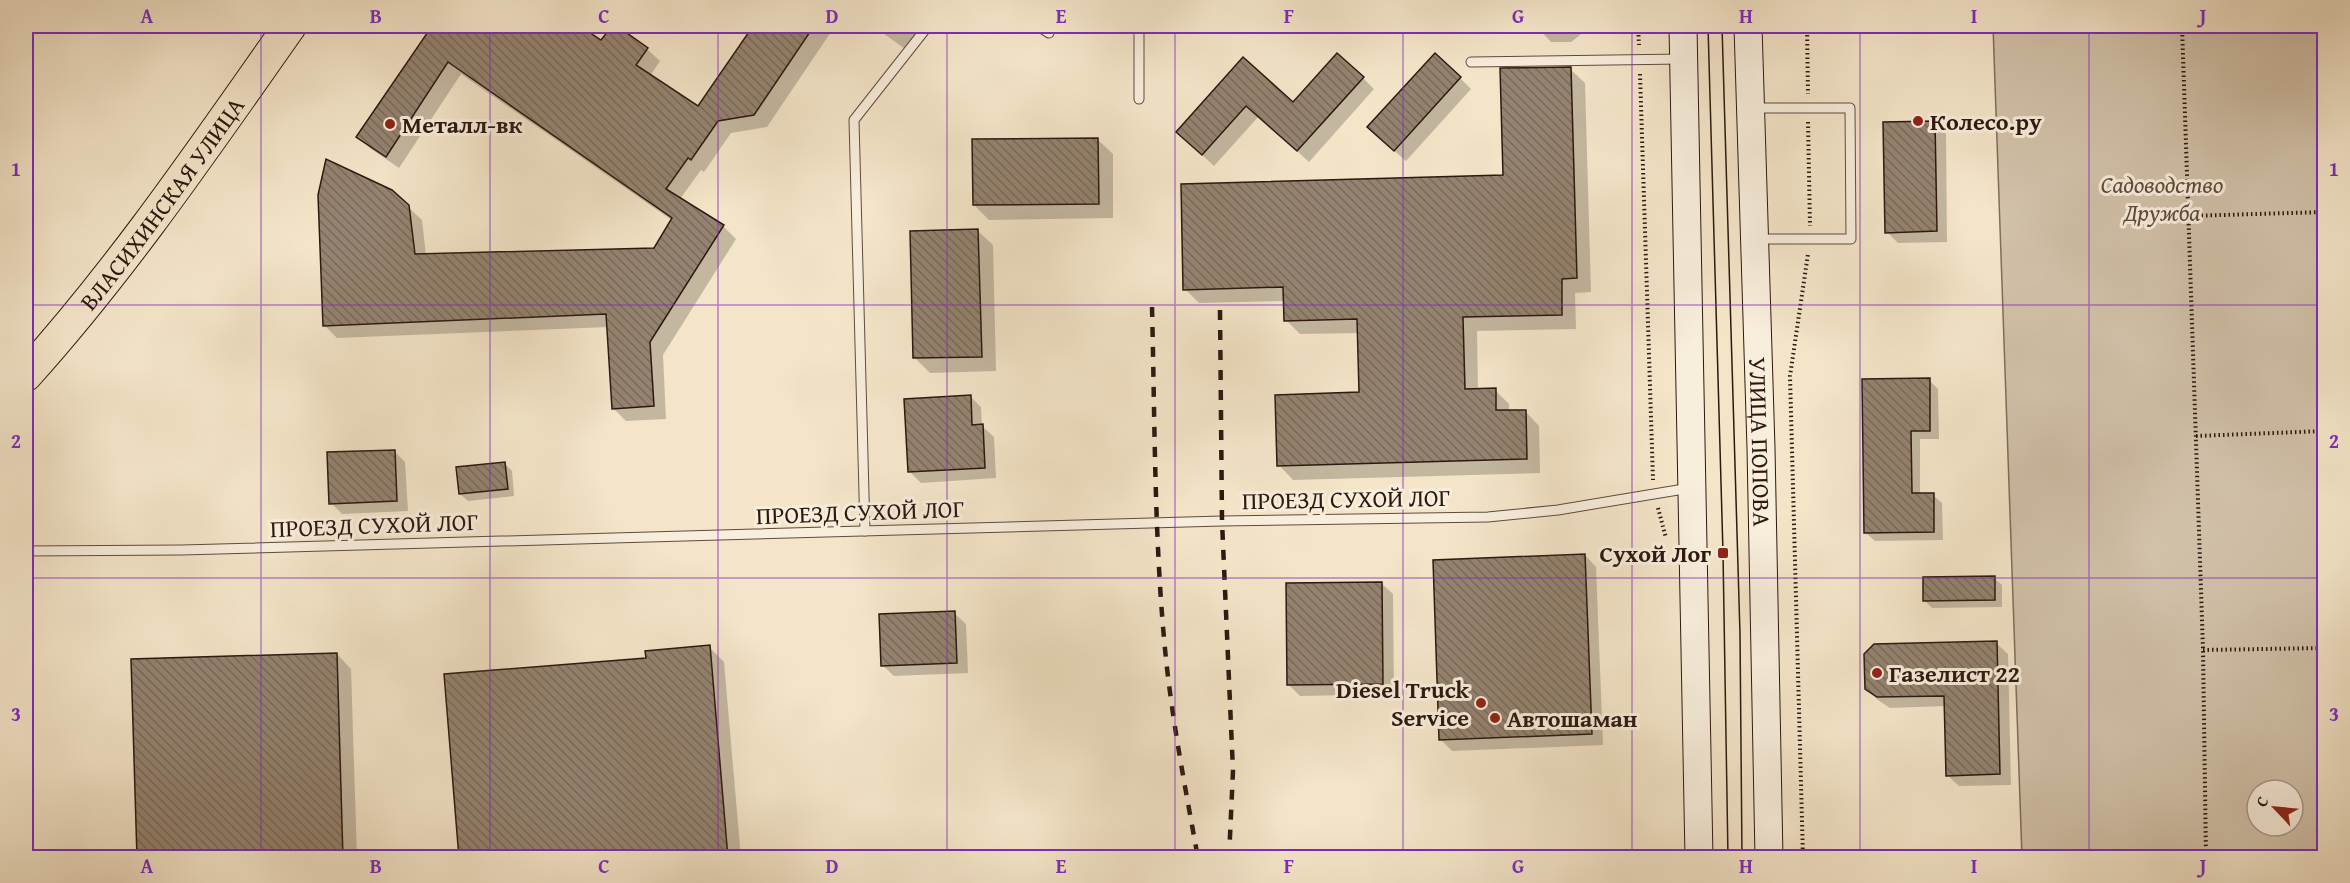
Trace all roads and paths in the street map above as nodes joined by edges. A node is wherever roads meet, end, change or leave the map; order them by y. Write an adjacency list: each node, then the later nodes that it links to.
1 (290, 26): 21 (highway, ВЛАСИХИНСКАЯ УЛИЦА)
2 (928, 26): 26 (lane)
3 (1038, 26): 10 (lane)
4 (1139, 26): 14 (lane)
5 (1638, 26): 11 (path)
6 (1683, 26): 12 (main road)
7 (1748, 26): 15 (main road, УЛИЦА ПОПОВА)
8 (1808, 26): 16 (path)
9 (2182, 26): 18 (path)
10 (1049, 33)
11 (1639, 59): 12 (lane); 13 (lane); 25 (path)
12 (1683, 59): 24 (main road)
13 (1471, 62)
14 (1139, 99)
15 (1750, 108): 16 (lane); 19 (main road, УЛИЦА ПОПОВА)
16 (1808, 108): 20 (path); 20 (lane)
17 (2325, 212): 18 (path)
18 (2188, 216): 23 (path)
19 (1755, 239): 20 (lane); 31 (main road, УЛИЦА ПОПОВА)
20 (1810, 239): 32 (path)
21 (26, 375)
22 (2325, 431): 23 (path)
23 (2196, 436): 29 (path)
24 (1692, 487): 25 (lane, ПРОЕЗД СУХОЙ ЛОГ); 30 (main road)
25 (1653, 493): 26 (lane, ПРОЕЗД СУХОЙ ЛОГ)
26 (865, 531): 27 (lane, ПРОЕЗД СУХОЙ ЛОГ)
27 (26, 551)
28 (2325, 648): 29 (path)
29 (2203, 651): 33 (path)
30 (1699, 858)
31 (1769, 858)
32 (1803, 858)
33 (2206, 858)

